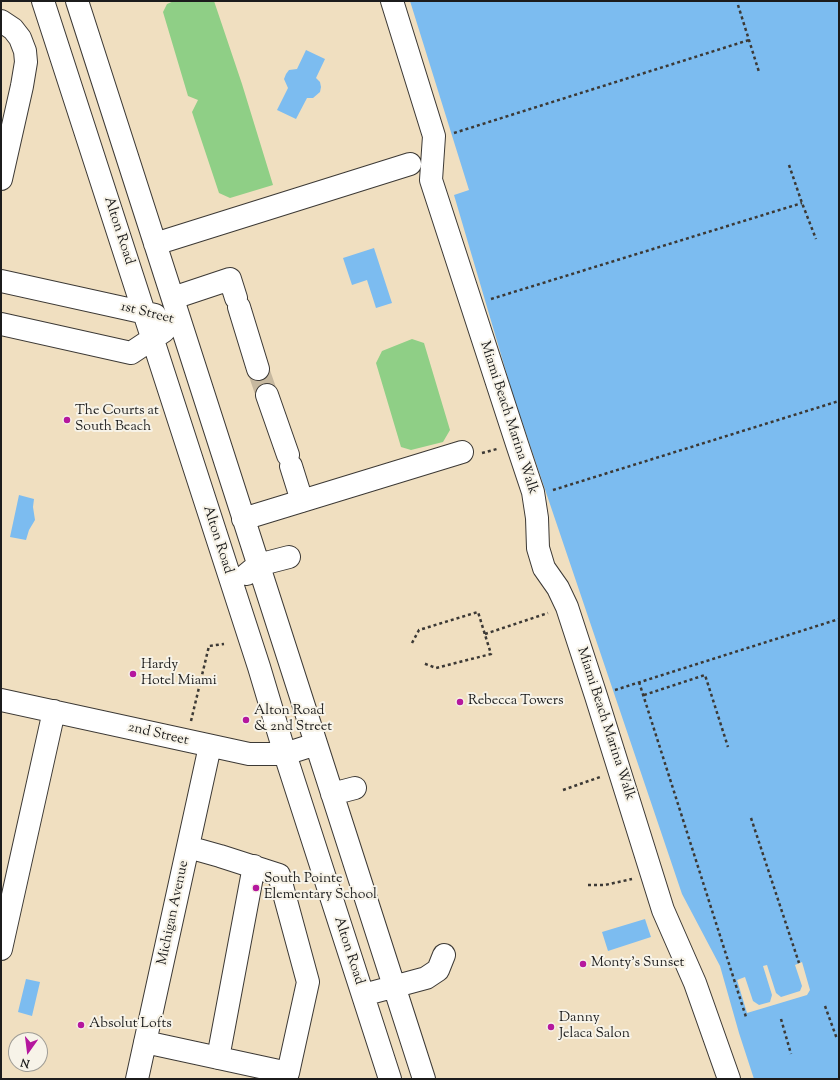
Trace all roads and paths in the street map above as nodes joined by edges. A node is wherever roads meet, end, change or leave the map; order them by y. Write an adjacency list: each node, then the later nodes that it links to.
1 (43, 1): 19 (street, Alton Road)
2 (77, 1): 15 (street)
3 (392, 1): 26 (street, Miami Beach Marina Walk)
4 (738, 5): 6 (path)
5 (7, 25): 9 (street)
6 (749, 40): 7 (path); 8 (path)
7 (758, 72)
8 (451, 134)
9 (4, 155): 12 (street)
10 (410, 164): 15 (street)
11 (789, 165): 13 (path)
12 (1, 179)
13 (802, 203): 14 (path); 18 (path)
14 (816, 239)
15 (155, 244): 17 (street)
16 (1, 281): 19 (street, 1st Street)
17 (172, 298): 20 (street); 23 (street)
18 (486, 301)
19 (144, 313): 20 (street, 1st Street); 22 (street, Alton Road)
20 (180, 321): 22 (street, 1st Street); 30 (street)
21 (1, 324): 22 (street, 1st Street)
22 (152, 339): 33 (street, Alton Road)
23 (258, 369)
24 (267, 395): 29 (street)
25 (839, 401): 28 (path)
26 (516, 444): 27 (path); 34 (street, Miami Beach Marina Walk)
27 (462, 452): 29 (street)
28 (547, 492)
29 (302, 501): 30 (street)
30 (244, 518): 32 (street)
31 (289, 556): 32 (street)
32 (258, 565): 33 (street); 46 (street)
33 (234, 593): 49 (street, Alton Road)
34 (568, 607): 36 (path); 42 (street, Miami Beach Marina Walk)
35 (839, 619): 40 (path)
36 (485, 634): 37 (path); 39 (path)
37 (412, 643)
38 (224, 644): 45 (path)
39 (423, 663)
40 (639, 682): 41 (path); 42 (path)
41 (644, 695): 48 (path); 65 (path)
42 (596, 696): 50 (street, Miami Beach Marina Walk)
43 (1, 700): 44 (street, 2nd Street)
44 (54, 712): 47 (street, 2nd Street); 59 (street)
45 (190, 723)
46 (316, 744): 49 (street, 2nd Street); 53 (street)
47 (210, 746): 49 (street, 2nd Street); 55 (street, Michigan Avenue)
48 (728, 747)
49 (285, 754): 63 (street, Alton Road)
50 (620, 771): 52 (path); 57 (street, Miami Beach Marina Walk)
51 (355, 788): 53 (street)
52 (563, 790)
53 (332, 794): 62 (street)
54 (751, 818): 61 (path)
55 (188, 847): 56 (street); 68 (street, Michigan Avenue)
56 (254, 866): 70 (street); 70 (street)
57 (652, 874): 58 (path); 74 (street, Miami Beach Marina Walk)
58 (588, 885)
59 (1, 949)
60 (444, 955): 62 (street)
61 (799, 963)
62 (395, 987): 63 (street); 73 (street)
63 (363, 995): 72 (street, Alton Road)
64 (825, 1006): 67 (path)
65 (746, 1017)
66 (781, 1019): 69 (path)
67 (836, 1039)
68 (145, 1042): 70 (street); 71 (street, Michigan Avenue)
69 (791, 1054)
70 (218, 1058)
71 (137, 1079)
72 (390, 1079)
73 (424, 1079)
74 (729, 1079)

